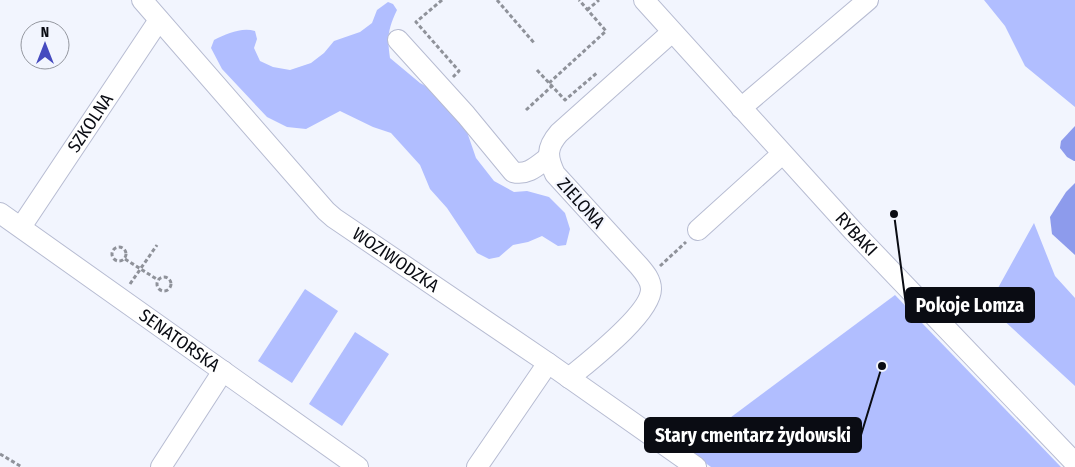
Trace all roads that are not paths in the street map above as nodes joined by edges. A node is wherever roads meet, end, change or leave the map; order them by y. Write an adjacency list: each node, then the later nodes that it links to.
1 (142, 0): 4 (street, WOZIWODZKA)
2 (644, 0): 5 (street, RYBAKI)
3 (868, 0): 7 (street)
4 (159, 20): 11 (street, SZKOLNA); 13 (street, WOZIWODZKA)
5 (672, 32): 7 (street, RYBAKI); 9 (street, ZIELONA)
6 (398, 40): 9 (street)
7 (741, 108): 8 (street, RYBAKI)
8 (782, 154): 12 (street); 16 (street, RYBAKI)
9 (549, 157): 15 (street, ZIELONA)
10 (0, 213): 11 (street, SENATORSKA)
11 (21, 227): 14 (street, SENATORSKA)
12 (698, 230)
13 (548, 364): 15 (street, WOZIWODZKA); 19 (street)
14 (223, 372): 17 (street); 18 (street, SENATORSKA)
15 (569, 378): 20 (street, WOZIWODZKA)
16 (1075, 463)
17 (161, 467)
18 (358, 467)
19 (478, 467)
20 (696, 467)

